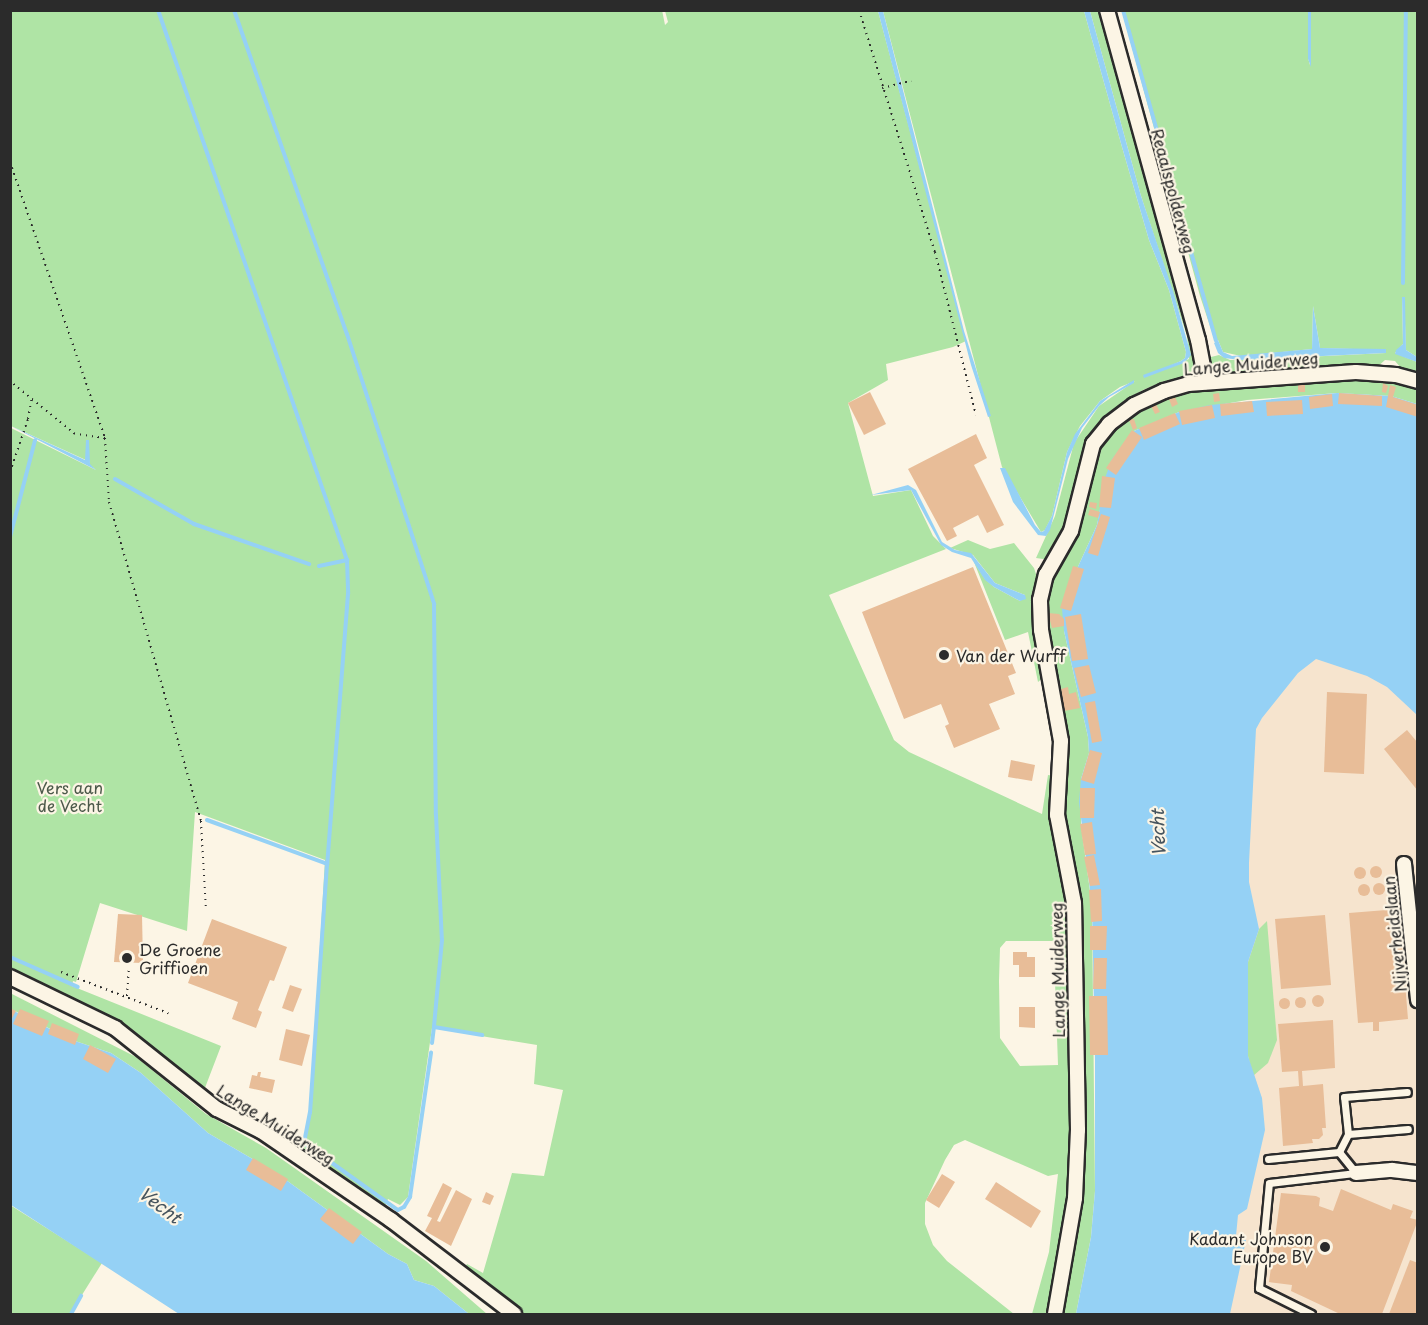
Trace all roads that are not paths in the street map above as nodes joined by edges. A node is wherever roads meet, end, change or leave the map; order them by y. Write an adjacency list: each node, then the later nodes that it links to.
1 (1107, 10): 3 (street, Reaalspolderweg)
2 (1418, 381): 3 (street, Lange Muiderweg)
3 (1206, 382): 15 (street, Lange Muiderweg)
4 (1404, 864): 6 (street, Nijverheidslaan)
5 (10, 977): 14 (street, Lange Muiderweg)
6 (1418, 1000)
7 (1407, 1092): 9 (lane)
8 (1408, 1129): 9 (lane)
9 (1348, 1134): 10 (lane)
10 (1339, 1152): 11 (lane); 12 (lane)
11 (1268, 1159)
12 (1356, 1173): 13 (street); 16 (lane)
13 (1418, 1173)
14 (514, 1314)
15 (1055, 1314)
16 (1311, 1314)

